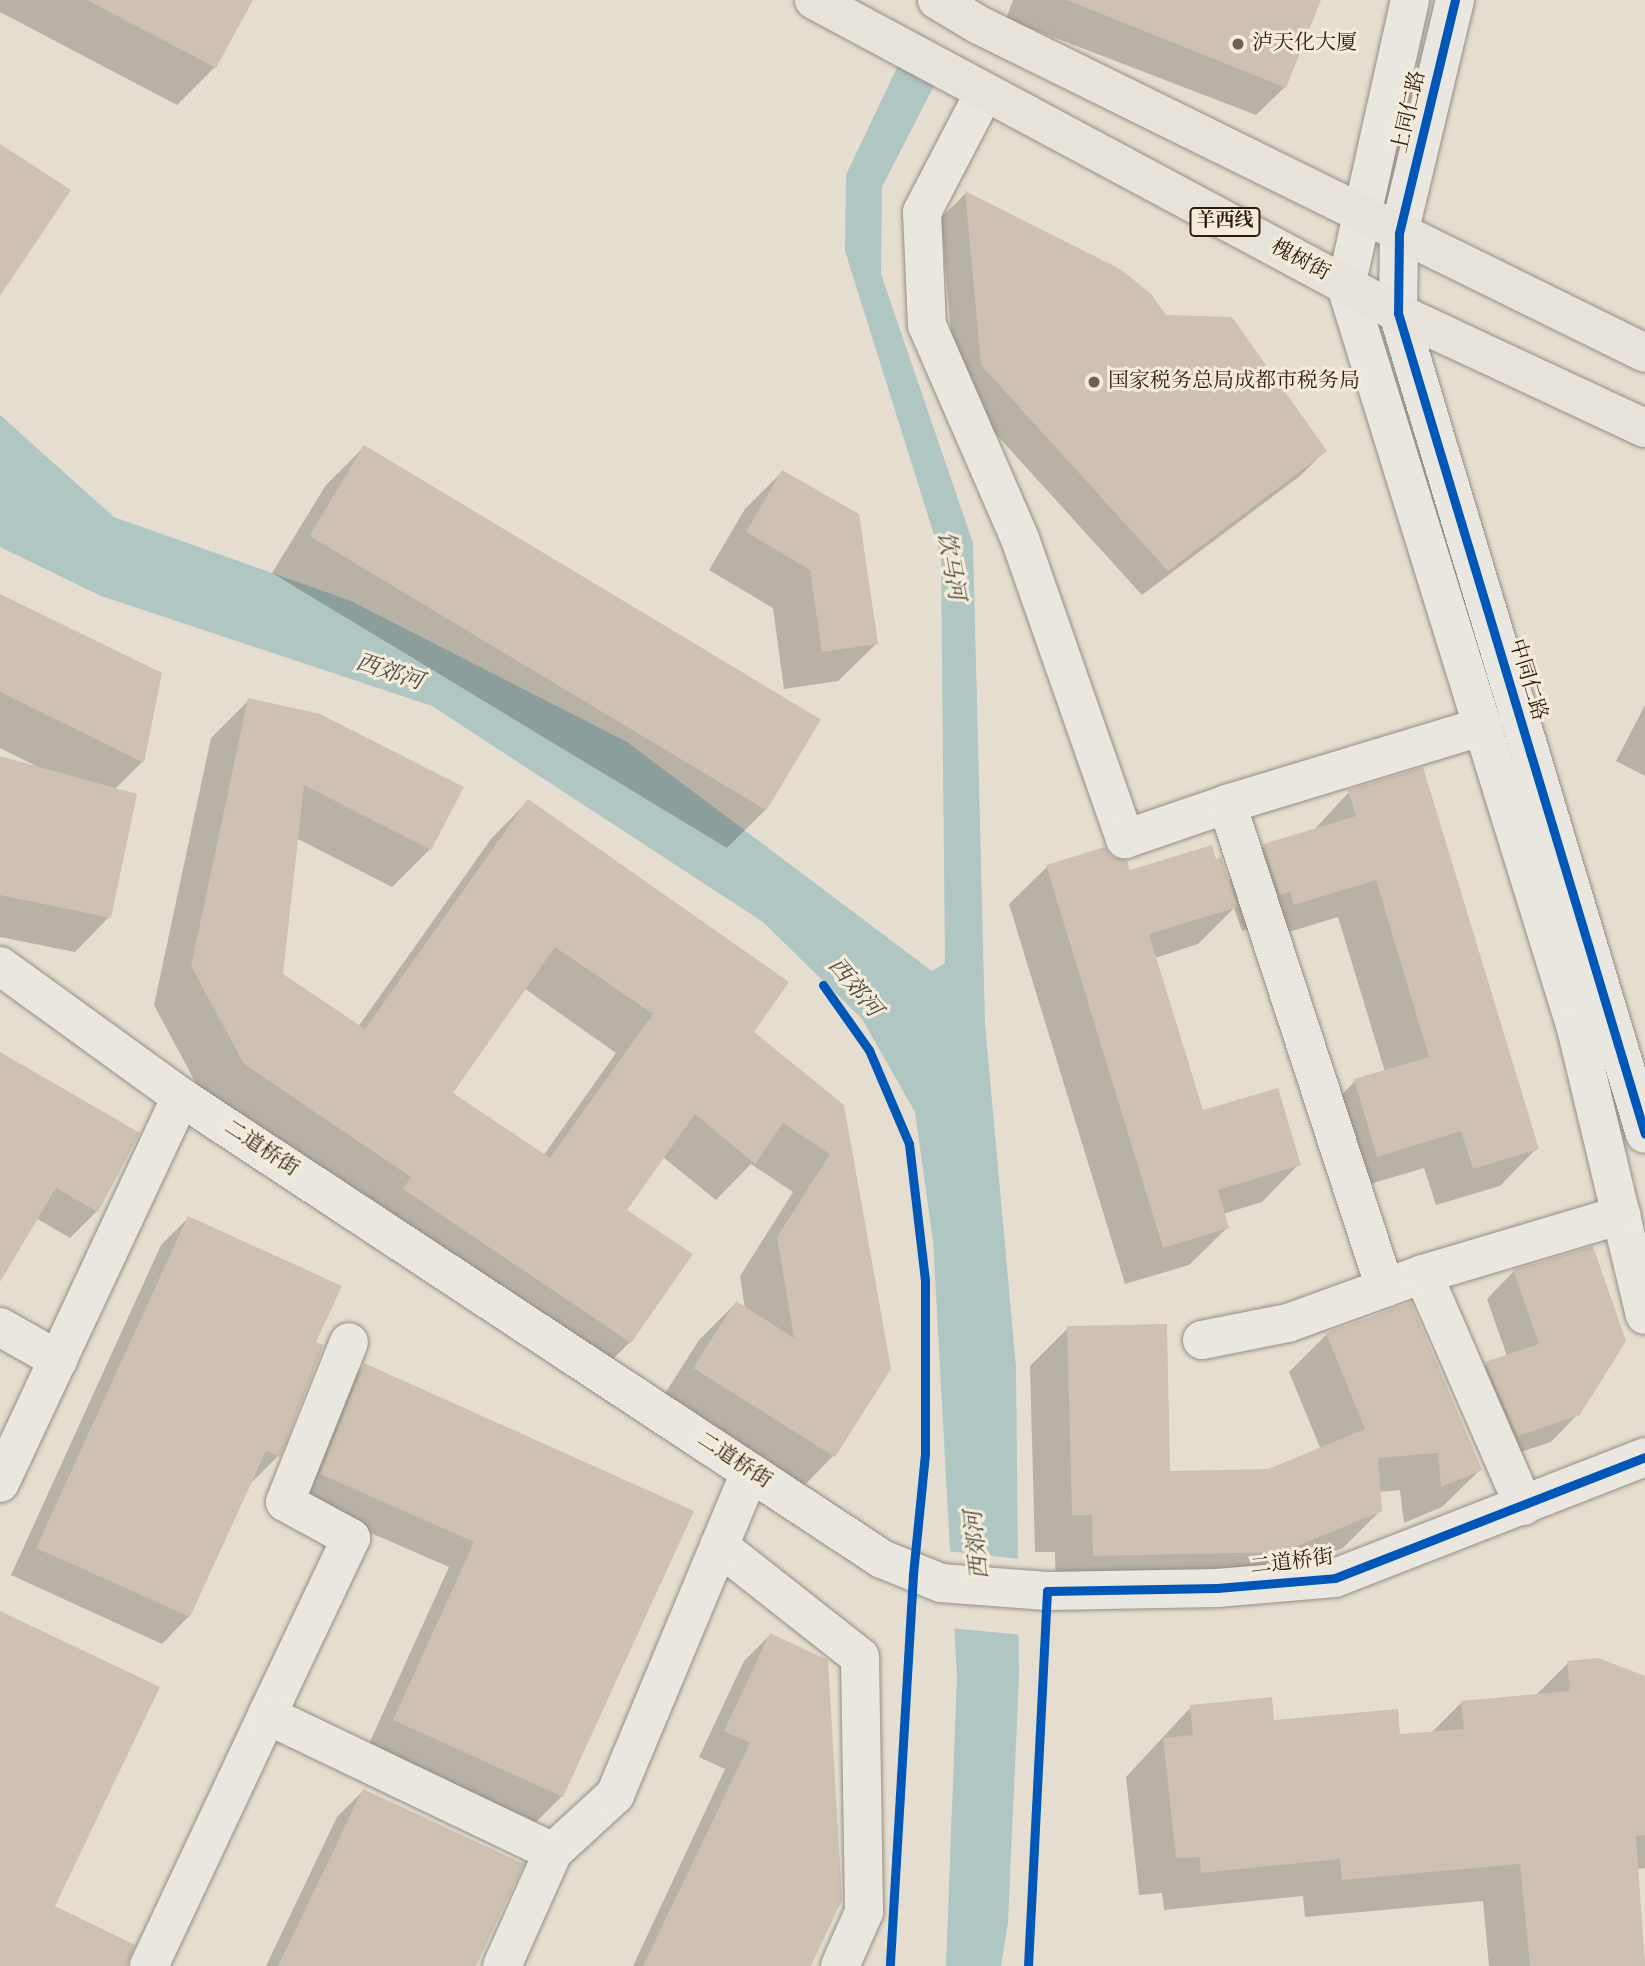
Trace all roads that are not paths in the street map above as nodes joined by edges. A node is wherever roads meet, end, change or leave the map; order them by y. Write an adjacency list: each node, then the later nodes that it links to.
1 (814, 0): 5 (main road, 槐树街 / 羊西线)
2 (937, 0): 6 (main road)
3 (1410, 0): 6 (street)
4 (1455, 0): 7 (street, 上同仁路)
5 (984, 93): 8 (main road, 槐树街 / 羊西线); 13 (street)
6 (1361, 214): 7 (main road); 8 (street)
7 (1399, 233): 9 (street, 中同仁路); 10 (main road)
8 (1346, 286): 9 (main road, 槐树街 / 羊西线); 12 (street)
9 (1398, 313): 11 (main road, 槐树街 / 羊西线); 15 (street, 中同仁路)
10 (1645, 353)
11 (1645, 428)
12 (1483, 726): 13 (street); 18 (street)
13 (1227, 804): 20 (street)
14 (0, 966): 16 (street, 二道桥街)
15 (1630, 1031): 17 (street, 中同仁路)
16 (181, 1097): 25 (street); 27 (street, 二道桥街)
17 (1645, 1134)
18 (1621, 1214): 19 (street); 21 (street)
19 (1423, 1274): 20 (street); 29 (street)
20 (1385, 1288): 23 (street)
21 (1645, 1315)
22 (0, 1327): 25 (street)
23 (1202, 1340)
24 (349, 1342): 31 (street)
25 (58, 1360): 28 (street)
26 (1645, 1457): 29 (street, 二道桥街)
27 (750, 1472): 29 (street, 二道桥街); 30 (street)
28 (0, 1483)
29 (1524, 1506)
30 (719, 1546): 32 (street); 35 (street)
31 (267, 1714): 32 (street); 33 (street)
32 (553, 1852): 34 (street)
33 (149, 1966)
34 (502, 1966)
35 (840, 1966)

